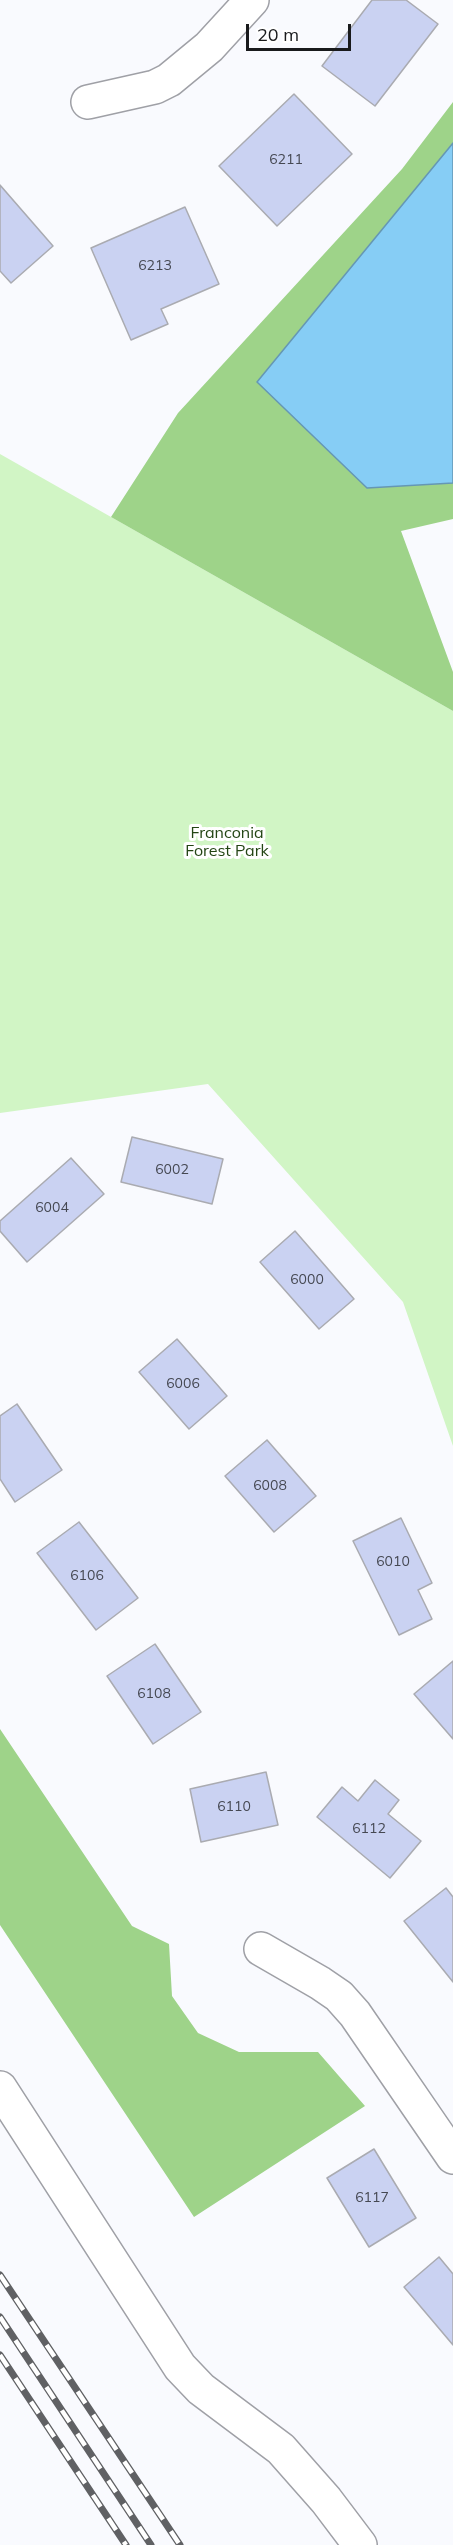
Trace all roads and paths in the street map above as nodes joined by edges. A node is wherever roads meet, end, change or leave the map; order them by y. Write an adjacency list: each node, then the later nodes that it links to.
1 (252, 0): 2 (street)
2 (88, 102)
3 (261, 1949): 5 (street)
4 (0, 2088): 6 (street)
5 (453, 2157)
6 (360, 2545)

